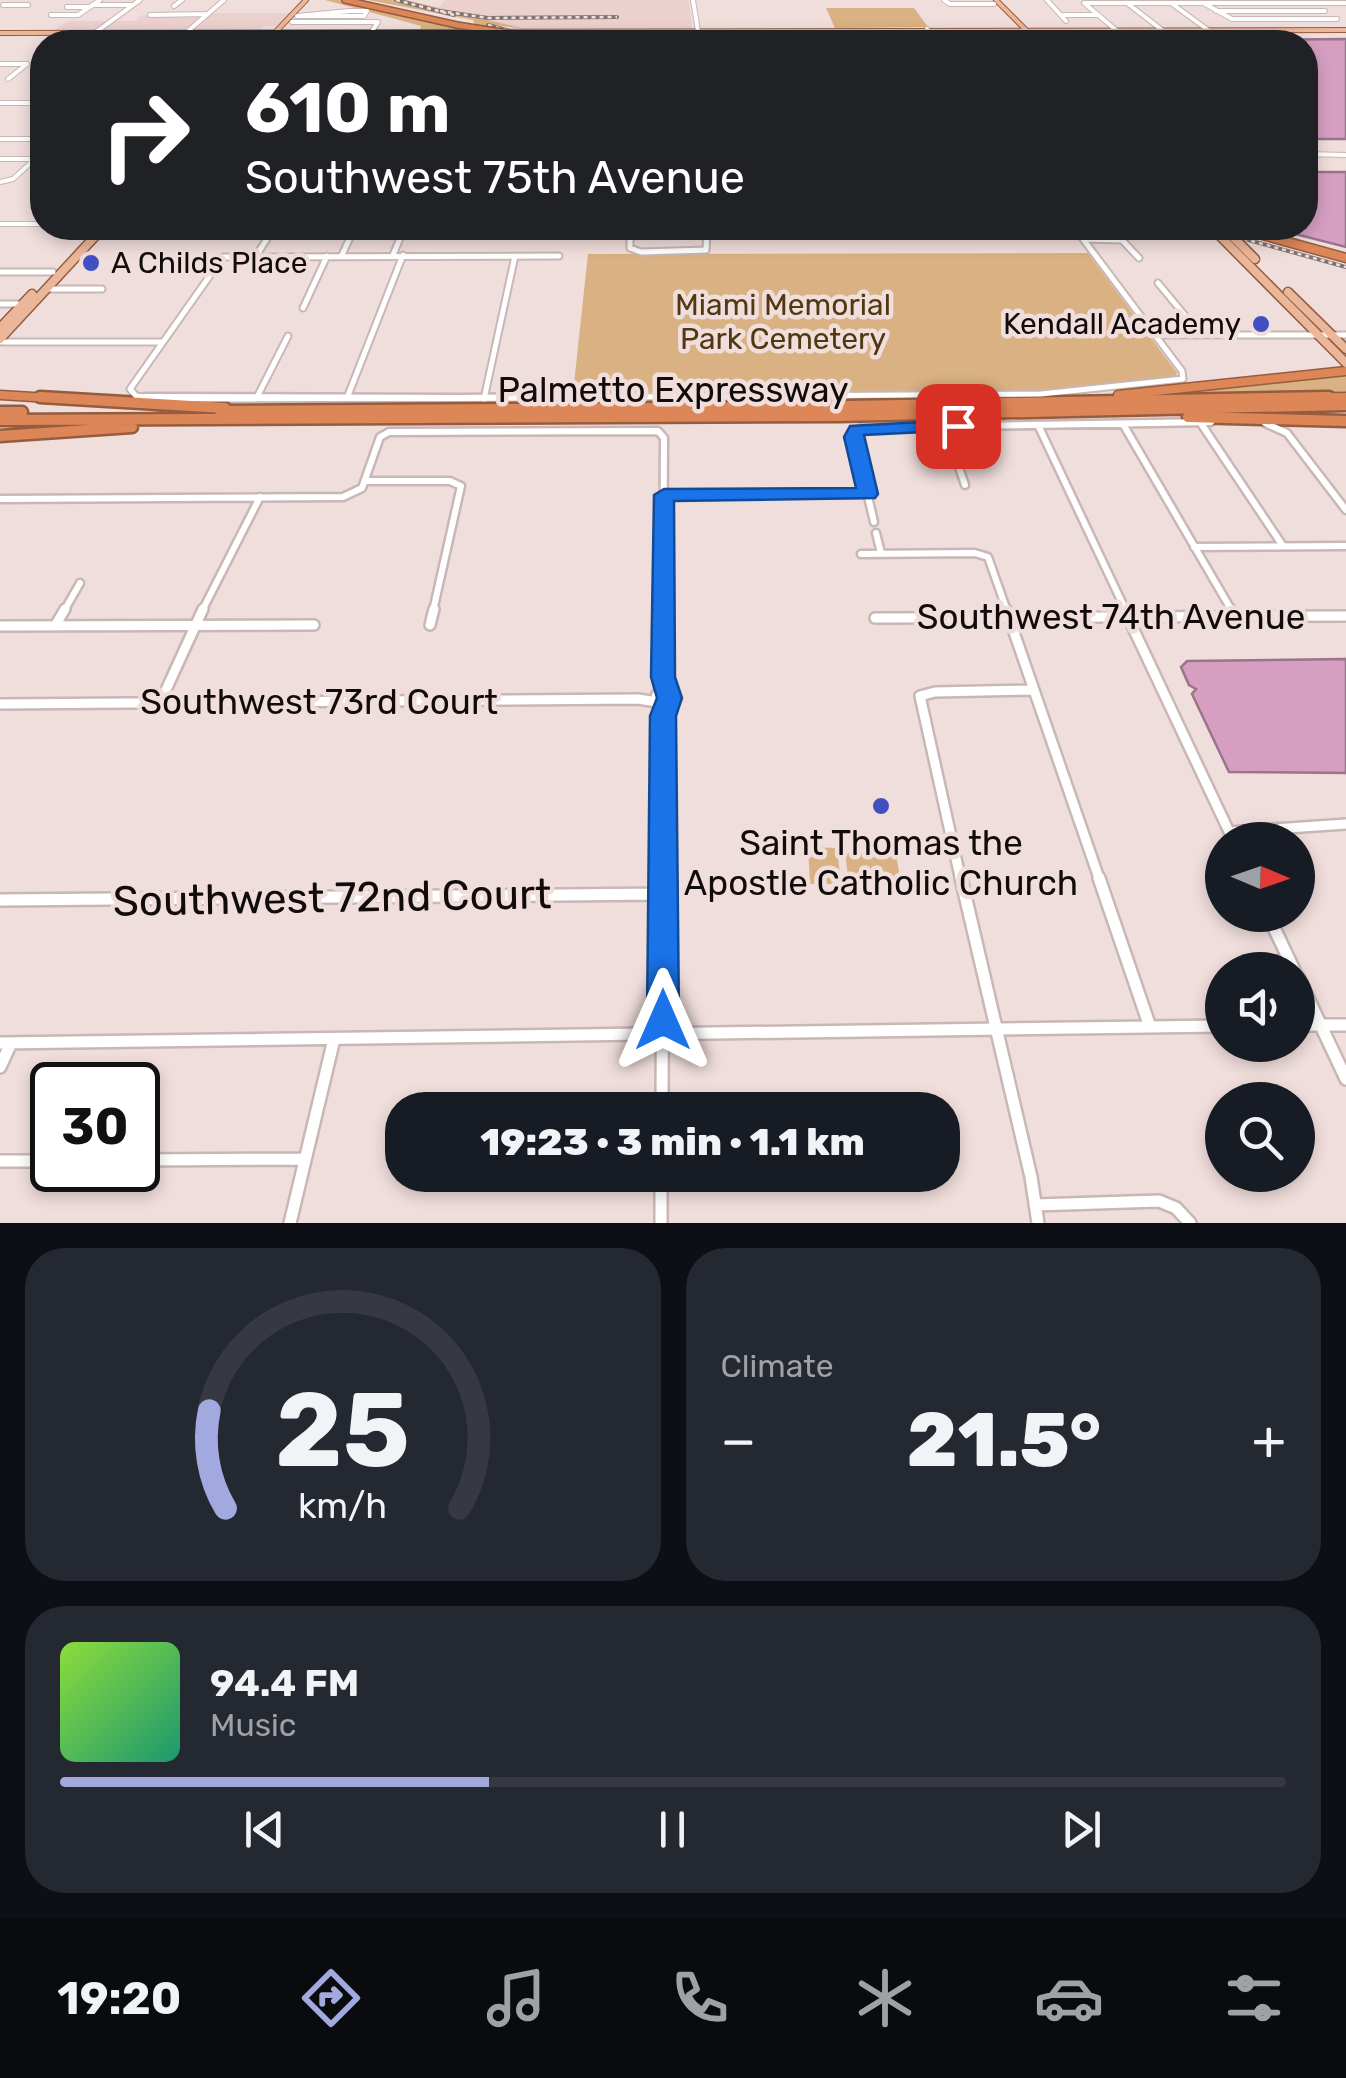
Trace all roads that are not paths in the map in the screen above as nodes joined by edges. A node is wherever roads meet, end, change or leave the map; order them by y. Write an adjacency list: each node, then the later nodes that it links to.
1 (10, 0): 20 (street)
2 (100, 0): 22 (street)
3 (140, 0): 23 (street)
4 (182, 0): 24 (street)
5 (224, 0): 28 (street)
6 (308, 0): 32 (main road)
7 (345, 0): 42 (highway, bridge)
8 (361, 0): 43 (highway, bridge)
9 (695, 0): 45 (street)
10 (1047, 0): 31 (street)
11 (994, 1): 12 (street); 47 (main road)
12 (946, 2)
13 (1082, 2): 18 (street); 31 (street)
14 (1169, 2): 15 (street); 18 (street); 36 (street)
15 (1202, 2): 16 (street); 25 (street)
16 (1235, 2): 19 (street)
17 (1344, 2): 19 (street)
18 (1127, 3): 49 (street)
19 (1311, 3): 26 (street)
20 (28, 6)
21 (67, 6): 22 (street)
22 (90, 6): 23 (street); 30 (street)
23 (132, 6): 38 (street)
24 (174, 6)
25 (1216, 11): 26 (street); 34 (street)
26 (1325, 11): 34 (street)
27 (150, 14): 28 (street)
28 (208, 14): 39 (street)
29 (325, 14): 32 (street); 33 (street); 33 (street)
30 (52, 15)
31 (1098, 15): 48 (street)
32 (295, 16): 33 (street); 40 (main road); 41 (street)
33 (334, 16)
34 (1284, 19): 37 (street)
35 (1073, 29): 47 (main road); 48 (main road); 50 (street)
36 (1207, 29): 49 (main road); 50 (main road)
37 (1299, 29): 50 (main road); 51 (main road)
38 (98, 30)
39 (190, 30)
40 (281, 30)
41 (373, 30)
42 (492, 30)
43 (510, 30)
44 (652, 30): 45 (main road)
45 (698, 30): 46 (main road)
46 (927, 30): 47 (main road)
47 (1021, 30)
48 (1115, 30): 49 (main road)
49 (1161, 30)
50 (1253, 30): 51 (street)
51 (1346, 30)
52 (30, 32): 53 (main road)
53 (1, 33)
54 (0, 64): 55 (street)
55 (8, 78): 56 (street); 57 (street)
56 (0, 80)
57 (15, 80)
58 (0, 103): 59 (street)
59 (30, 103)
60 (0, 139): 61 (street)
61 (30, 139)
62 (1318, 155): 63 (street)
63 (1346, 155)
64 (0, 159): 65 (street)
65 (30, 159)
66 (30, 165): 67 (street)
67 (4, 182)
68 (0, 224): 69 (street)
69 (30, 224)
70 (83, 240): 93 (main road)
71 (92, 240): 95 (main road)
72 (266, 240): 86 (street)
73 (349, 240): 88 (street)
74 (399, 240): 83 (street)
75 (632, 240): 76 (street)
76 (708, 240)
77 (1085, 240): 101 (street)
78 (1122, 240): 91 (street)
79 (1225, 240): 103 (main road)
80 (1236, 240): 104 (main road)
81 (1285, 240): 85 (highway)
82 (1293, 240): 85 (highway)
83 (393, 255): 84 (street); 88 (street)
84 (403, 255): 89 (street); 115 (street)
85 (1346, 255)
86 (256, 256): 87 (street); 108 (street)
87 (328, 256): 88 (street); 99 (street)
88 (342, 256)
89 (515, 256): 90 (street); 113 (street)
90 (560, 256)
91 (1139, 258)
92 (0, 272): 93 (street)
93 (53, 272): 98 (main road)
94 (1158, 283): 102 (street)
95 (46, 290): 96 (street); 98 (main road)
96 (102, 290)
97 (0, 304): 98 (street)
98 (28, 304): 100 (main road); 107 (main road)
99 (303, 308)
100 (0, 328)
101 (1156, 335): 102 (street); 113 (street)
102 (1201, 335): 103 (street)
103 (1320, 335): 104 (street); 109 (main road)
104 (1331, 335): 105 (street); 109 (main road)
105 (1346, 335)
106 (288, 336): 116 (street)
107 (0, 341): 108 (street)
108 (161, 342): 116 (street)
109 (1344, 357): 110 (highway)
110 (1324, 371): 111 (highway); 118 (highway)
111 (1346, 371)
112 (0, 395): 120 (highway)
113 (487, 396): 115 (street)
114 (1346, 397): 118 (highway, Palmetto Expressway)
115 (347, 398): 116 (street)
116 (256, 399)
117 (1346, 405): 119 (highway, Palmetto Expressway)
118 (900, 406): 120 (highway, Palmetto Expressway)
119 (1194, 409): 122 (highway, Palmetto Expressway); 124 (highway)
120 (239, 411): 121 (highway, Palmetto Expressway)
121 (0, 412)
122 (839, 416): 123 (highway, Palmetto Expressway); 124 (highway)
123 (296, 418): 125 (highway, Palmetto Expressway); 130 (highway)
124 (1346, 419)
125 (0, 420)
126 (1200, 422): 127 (street); 137 (street); 140 (street)
127 (1124, 424): 128 (street); 142 (street)
128 (1038, 425): 129 (street); 149 (street)
129 (946, 426): 132 (street); 133 (street)
130 (0, 436)
131 (364, 481): 134 (street); 135 (street); 153 (street)
132 (966, 485)
133 (868, 494): 134 (street); 138 (street)
134 (664, 495): 157 (street)
135 (260, 497): 136 (street); 152 (street)
136 (0, 498)
137 (1346, 510)
138 (874, 522)
139 (876, 533): 143 (street)
140 (1283, 546): 141 (street); 142 (street)
141 (1346, 546)
142 (1194, 547): 147 (street)
143 (881, 553): 144 (street); 150 (street)
144 (861, 554)
145 (80, 584): 155 (street)
146 (1346, 616): 147 (street, Southwest 74th Avenue)
147 (1235, 617): 149 (street, Southwest 74th Avenue)
148 (875, 618): 150 (street, Southwest 74th Avenue)
149 (1129, 618): 150 (street, Southwest 74th Avenue); 160 (street)
150 (1011, 619): 156 (street)
151 (314, 624): 152 (street)
152 (196, 625): 155 (street); 158 (street)
153 (430, 625)
154 (0, 626): 155 (street)
155 (55, 626)
156 (1034, 690): 170 (street); 171 (street)
157 (661, 699): 158 (street, Southwest 73rd Court); 163 (street)
158 (160, 703): 159 (street, Southwest 73rd Court)
159 (0, 704)
160 (1224, 822)
161 (1315, 824): 162 (street)
162 (1346, 824)
163 (663, 894): 164 (street, Southwest 72nd Court); 172 (street)
164 (0, 900)
165 (1315, 1014): 167 (street)
166 (1315, 1025): 167 (street)
167 (1320, 1025): 168 (street); 176 (street)
168 (1346, 1025)
169 (1205, 1026): 170 (street)
170 (1150, 1027): 171 (street)
171 (996, 1029): 172 (street); 183 (street)
172 (662, 1034): 173 (street); 177 (street)
173 (334, 1039): 174 (street); 178 (street)
174 (6, 1043): 175 (street)
175 (0, 1067)
176 (1346, 1079)
177 (662, 1092)
178 (306, 1159): 179 (street); 184 (street)
179 (160, 1160)
180 (30, 1161): 181 (street)
181 (0, 1162)
182 (662, 1192): 185 (street)
183 (1035, 1204): 186 (street); 187 (street)
184 (290, 1223)
185 (661, 1223)
186 (1038, 1223)
187 (1190, 1223)

